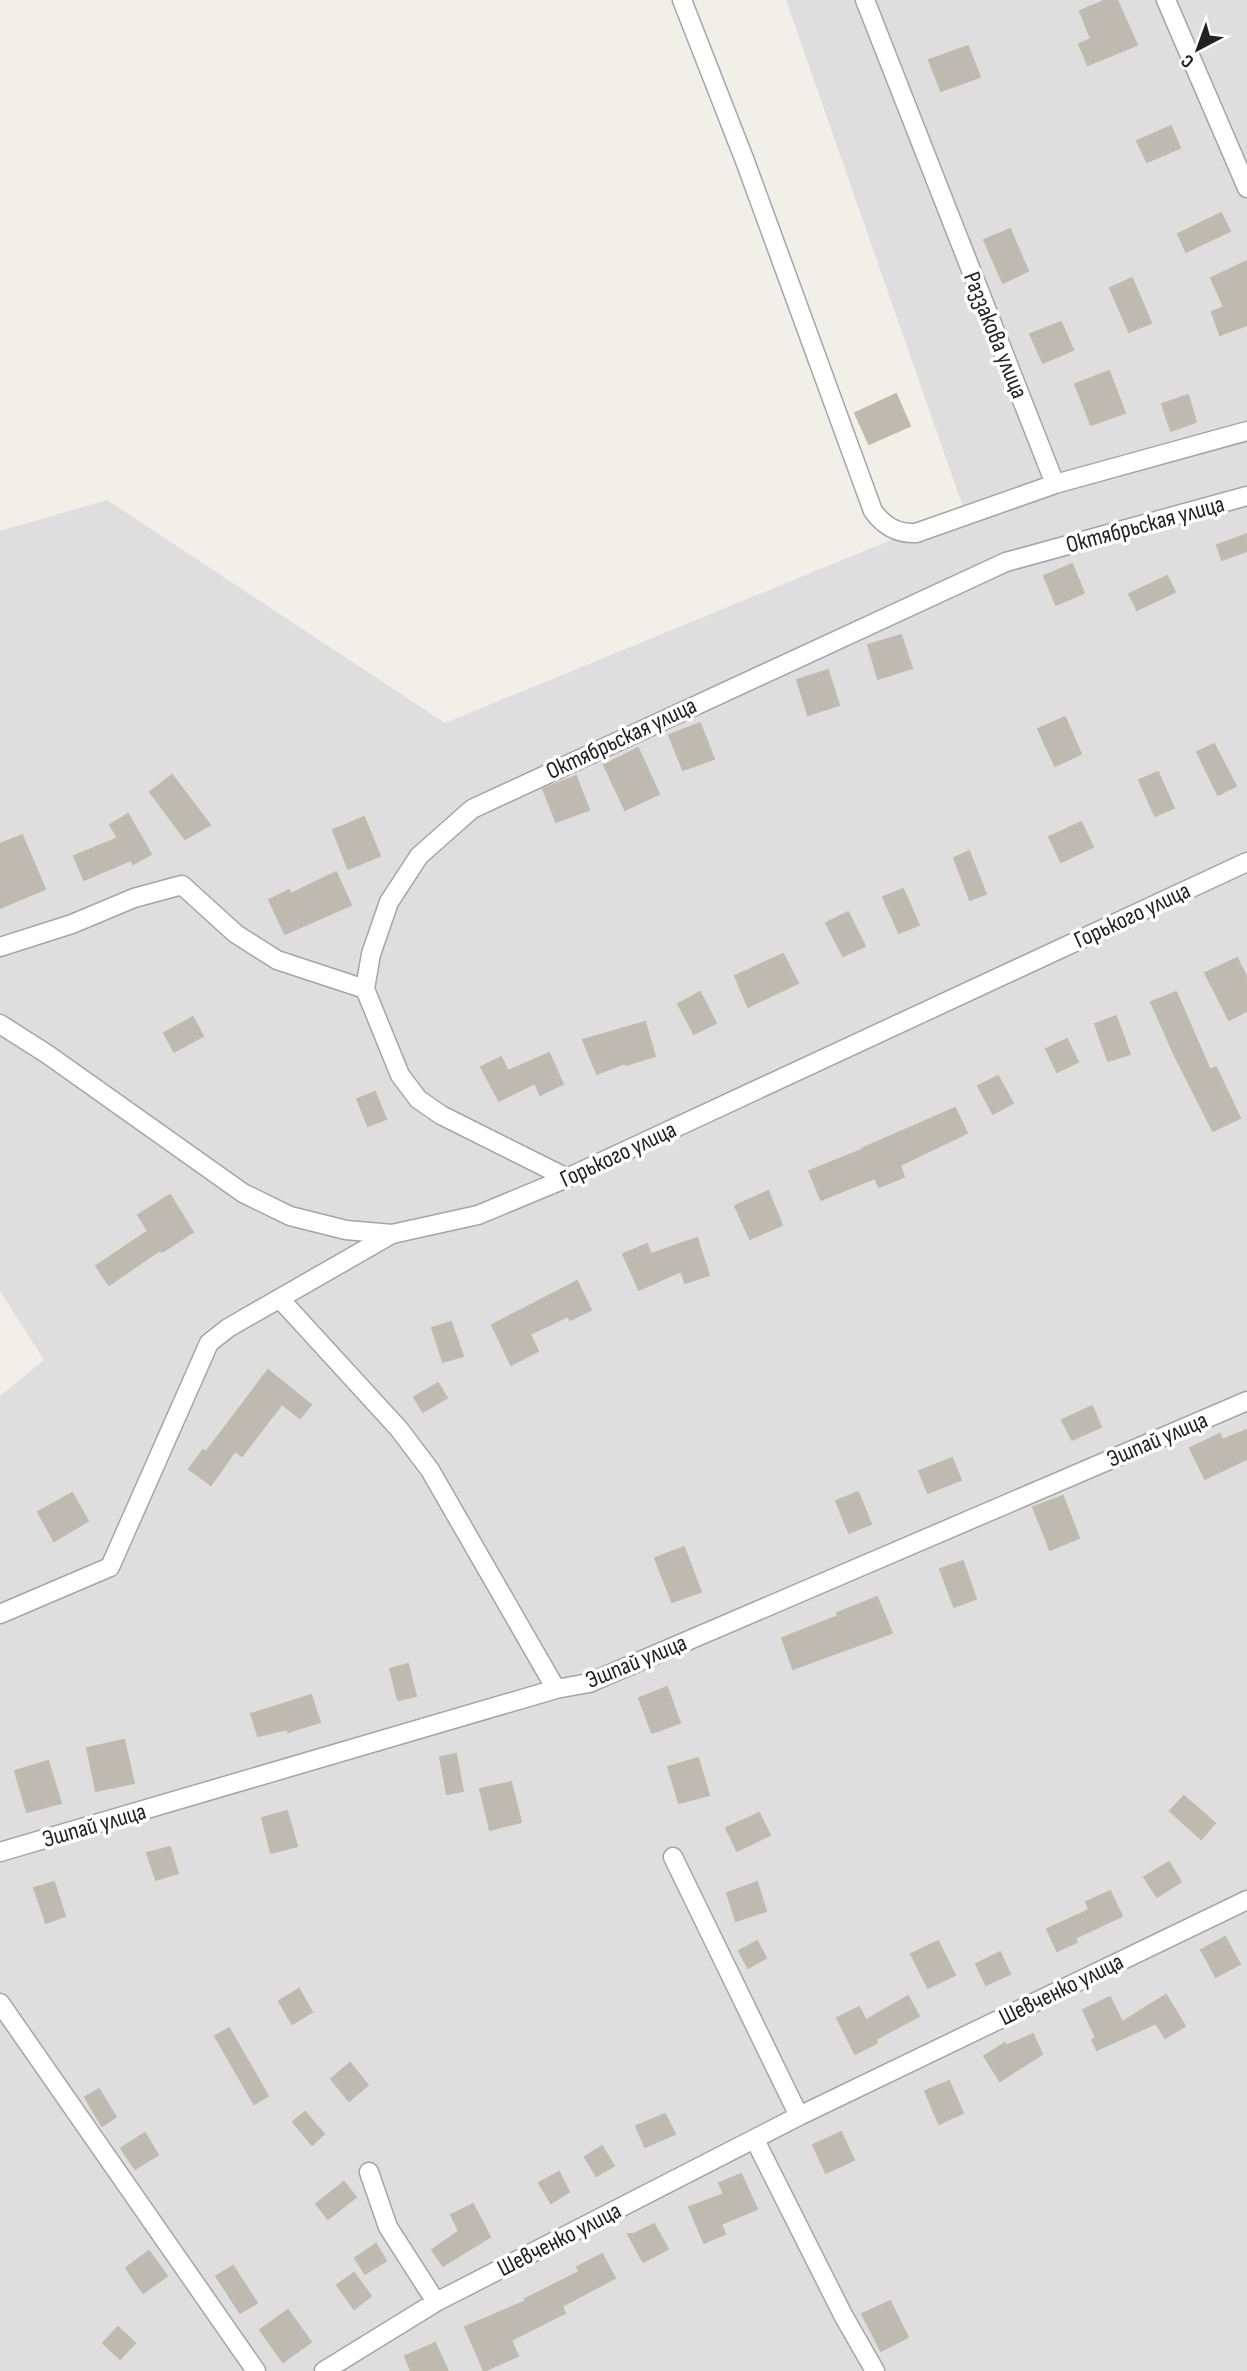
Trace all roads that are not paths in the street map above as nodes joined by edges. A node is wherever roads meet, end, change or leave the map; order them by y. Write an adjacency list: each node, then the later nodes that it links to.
1 (682, 0): 6 (street)
2 (865, 0): 6 (street, Раззакова улица)
3 (1166, 0): 4 (street)
4 (1247, 188)
5 (1247, 431): 6 (street)
6 (1055, 484)
7 (1247, 496): 10 (street, Октябрьская улица)
8 (1247, 862): 12 (street, Горького улица)
9 (0, 947): 10 (street)
10 (365, 989): 12 (street)
11 (0, 1024): 13 (street, Горького улица)
12 (567, 1178): 13 (street, Горького улица)
13 (392, 1234): 14 (street)
14 (280, 1299): 16 (street); 17 (street)
15 (1247, 1401): 17 (street, Эшпай улица)
16 (0, 1614)
17 (556, 1689): 18 (street, Эшпай улица)
18 (0, 1852)
19 (673, 1857): 22 (street)
20 (1247, 1899): 22 (street, Шевченко улица)
21 (0, 2003): 26 (street)
22 (799, 2116): 23 (street, Шевченко улица)
23 (755, 2140): 25 (street, Шевченко улица); 28 (street)
24 (369, 2172): 25 (street)
25 (436, 2302): 27 (street, Шевченко улица)
26 (256, 2371)
27 (324, 2371)
28 (875, 2371)

